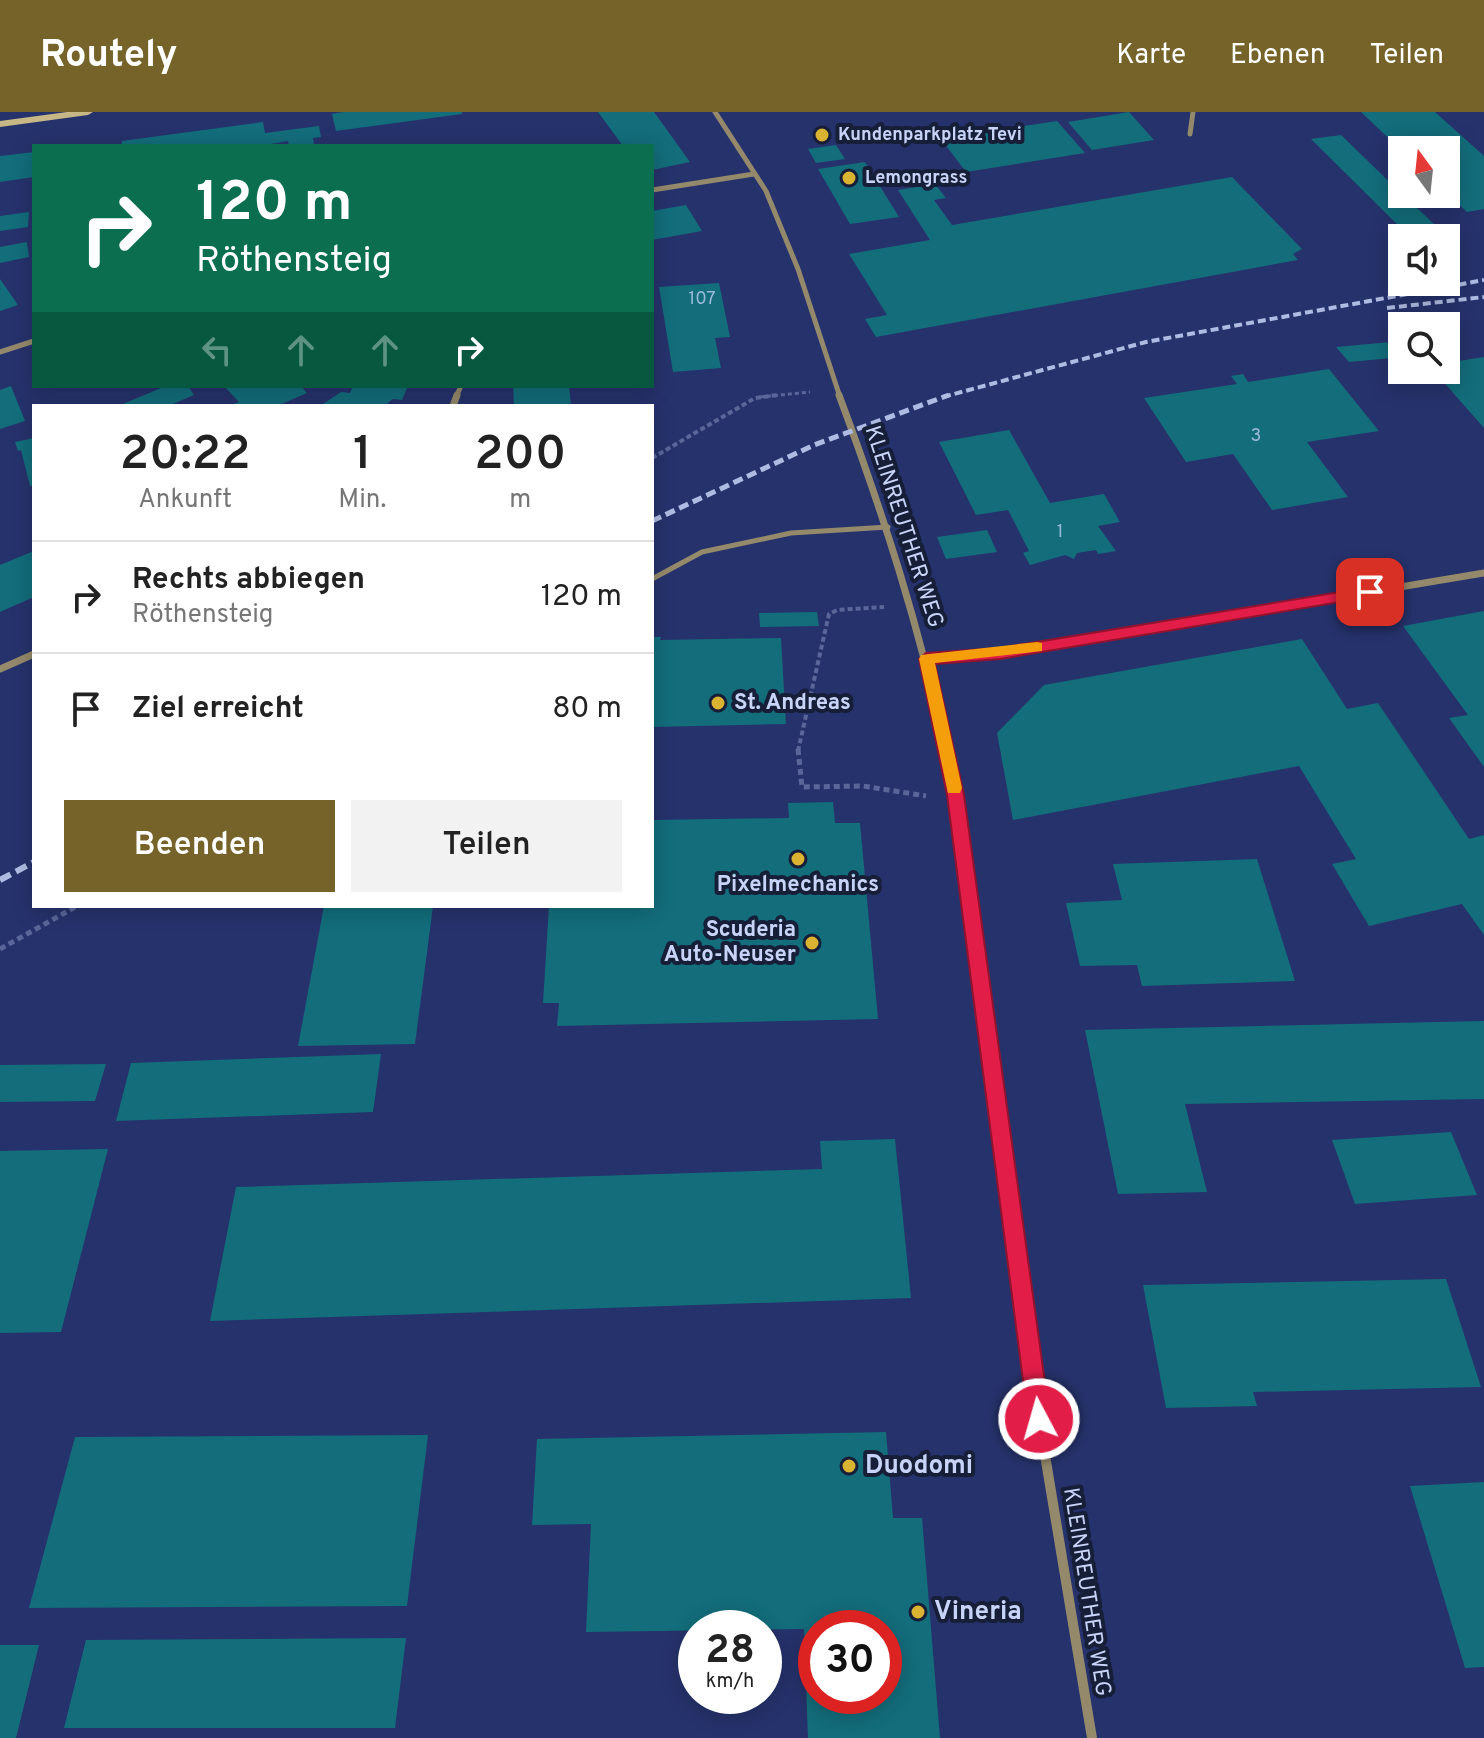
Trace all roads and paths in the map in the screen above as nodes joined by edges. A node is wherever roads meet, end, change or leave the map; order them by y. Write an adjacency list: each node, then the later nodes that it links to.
1 (88, 112): 4 (main road)
2 (715, 112): 6 (street, KLEINREUTHER WEG)
3 (1193, 112): 5 (street)
4 (0, 124)
5 (1190, 134)
6 (754, 174): 7 (street); 10 (street, KLEINREUTHER WEG)
7 (654, 190)
8 (32, 342): 9 (street)
9 (0, 352)
10 (836, 388): 11 (path); 12 (street, KLEINREUTHER WEG)
11 (654, 457)
12 (888, 527): 14 (lane); 15 (street, KLEINREUTHER WEG)
13 (1484, 573): 17 (street)
14 (654, 578)
15 (912, 606): 17 (street, KLEINREUTHER WEG); 19 (path)
16 (32, 655): 18 (street)
17 (926, 659): 19 (street, KLEINREUTHER WEG)
18 (0, 669)
19 (955, 795): 22 (street, KLEINREUTHER WEG)
20 (73, 908): 21 (path)
21 (0, 949)
22 (1092, 1738)

